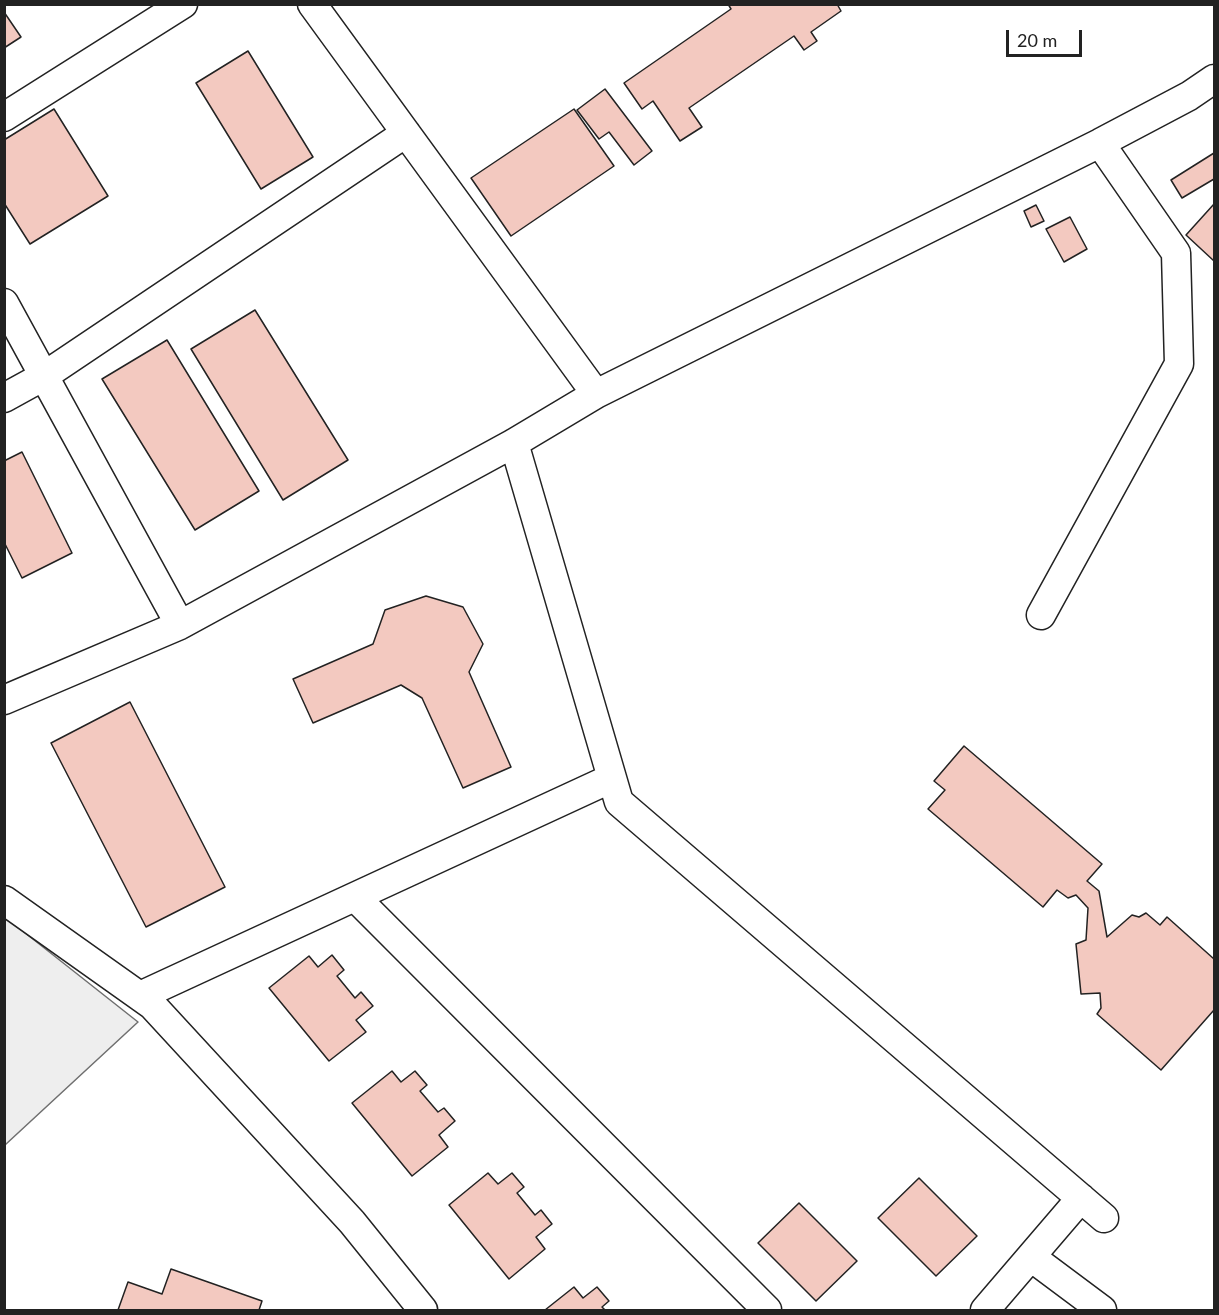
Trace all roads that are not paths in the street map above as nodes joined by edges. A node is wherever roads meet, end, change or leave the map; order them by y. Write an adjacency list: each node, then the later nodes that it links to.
1 (183, 4): 4 (street)
2 (312, 4): 5 (street)
3 (1215, 79): 6 (street)
4 (4, 117)
5 (406, 133): 8 (street); 9 (street)
6 (1100, 143): 9 (street); 12 (street)
7 (4, 303): 8 (street)
8 (44, 376): 10 (street); 13 (street)
9 (596, 394): 11 (street)
10 (4, 398)
11 (514, 443): 13 (street); 15 (street)
12 (1041, 615)
13 (180, 625): 14 (street)
14 (4, 700)
15 (612, 778): 16 (street); 19 (street)
16 (355, 897): 18 (street); 23 (street)
17 (4, 900): 18 (street)
18 (140, 996): 22 (street)
19 (1081, 1198): 20 (street); 21 (street)
20 (1104, 1218)
21 (1031, 1257): 24 (street); 25 (street)
22 (423, 1311)
23 (767, 1311)
24 (986, 1311)
25 (1102, 1311)

